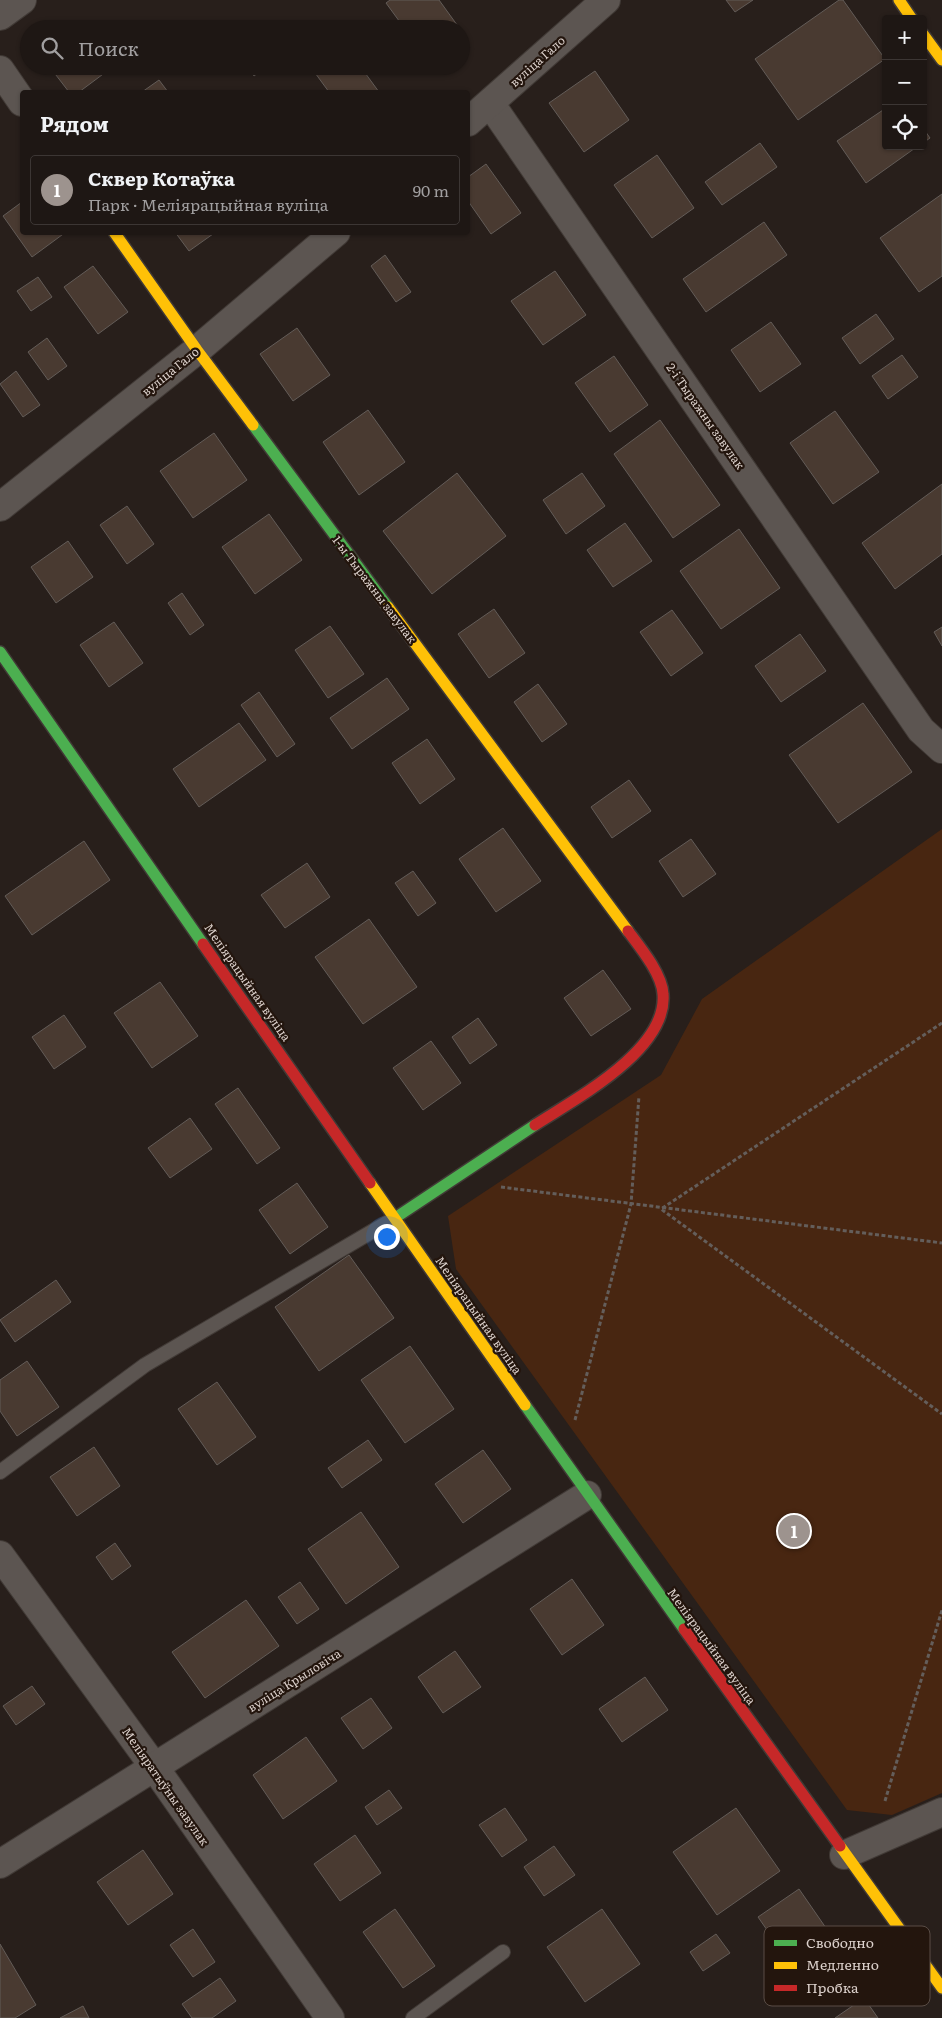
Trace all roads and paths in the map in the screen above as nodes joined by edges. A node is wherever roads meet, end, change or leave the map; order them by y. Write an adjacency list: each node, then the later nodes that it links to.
1 (22, 0): 5 (street)
2 (606, 0): 10 (street, вуліца Гало)
3 (899, 0): 4 (street)
4 (909, 15)
5 (0, 16)
6 (927, 39): 7 (street)
7 (942, 60)
8 (0, 70): 9 (street)
9 (20, 99)
10 (490, 103): 11 (street, вуліца Гало); 17 (street, 2-і Тыражны завулак)
11 (470, 120)
12 (116, 235): 14 (street, 1-ы Тыражны завулак)
13 (332, 235): 14 (street, вуліца Гало)
14 (197, 350): 15 (street, вуліца Гало); 19 (street, 1-ы Тыражны завулак)
15 (0, 506)
16 (0, 652): 23 (street, Меліярацыйная вуліца)
17 (942, 749)
18 (942, 1023): 22 (path)
19 (642, 1047): 20 (street, 1-ы Тыражны завулак); 21 (path)
20 (451, 1181): 21 (path); 23 (street, 1-ы Тыражны завулак)
21 (631, 1204): 22 (path); 26 (path)
22 (661, 1209): 24 (path); 25 (path)
23 (395, 1218): 26 (street, Меліярацыйная вуліца); 27 (lane)
24 (942, 1243)
25 (942, 1414)
26 (564, 1462): 28 (street, Меліярацыйная вуліца)
27 (0, 1472)
28 (587, 1495): 31 (street, вуліца Крыловіча); 34 (street, Меліярацыйная вуліца)
29 (0, 1555): 31 (street, Меліяратыўны завулак)
30 (942, 1610): 33 (path)
31 (155, 1768): 35 (street, вуліца Крыловіча); 40 (street, Меліяратыўны завулак)
32 (942, 1812): 33 (street)
33 (872, 1842): 34 (street)
34 (844, 1854): 36 (street, Меліярацыйная вуліца)
35 (0, 1864)
36 (897, 1926)
37 (503, 1952): 41 (lane)
38 (930, 1972): 39 (street, Меліярацыйная вуліца)
39 (942, 1988)
40 (330, 2018)
41 (413, 2018)

